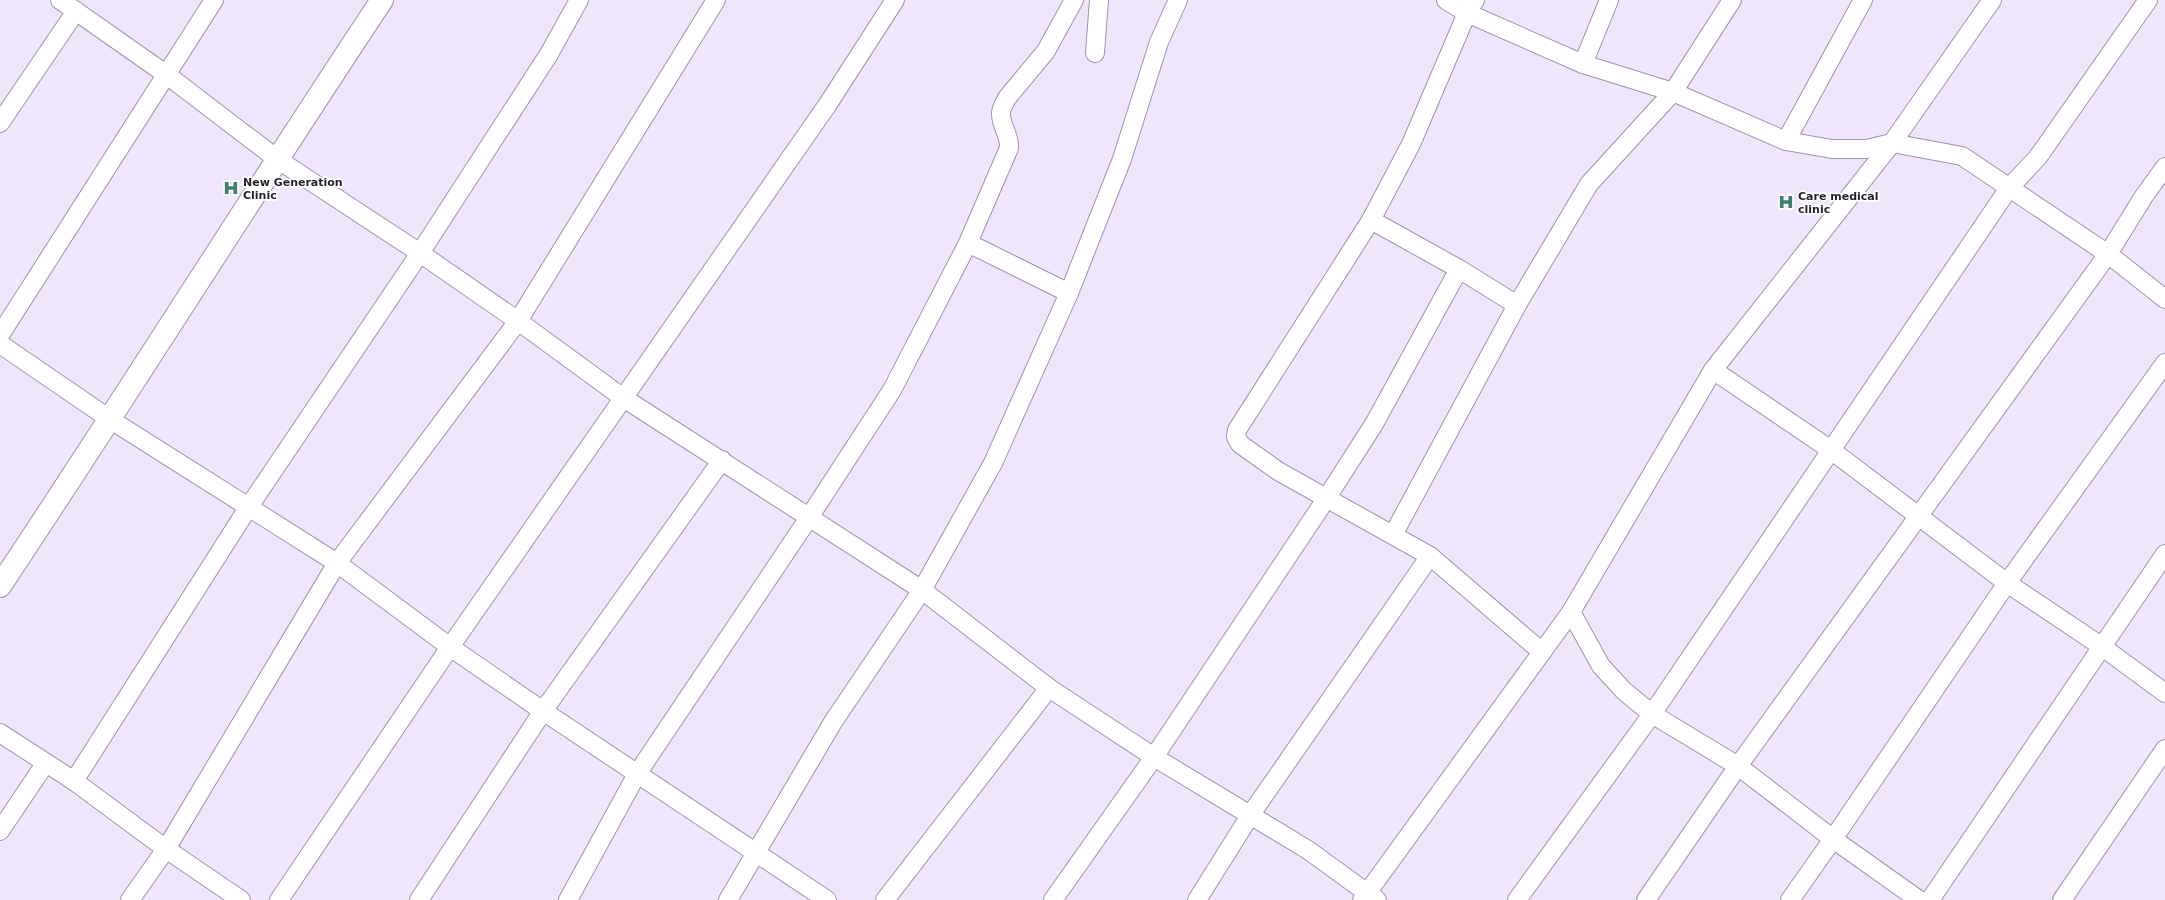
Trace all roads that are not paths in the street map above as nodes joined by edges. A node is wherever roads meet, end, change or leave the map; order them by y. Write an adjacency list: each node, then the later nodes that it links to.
1 (60, 0): 17 (street)
2 (214, 0): 20 (street)
3 (382, 0): 25 (street)
4 (579, 0): 30 (street)
5 (716, 0): 36 (street)
6 (895, 0): 41 (street)
7 (1074, 0): 29 (street)
8 (1099, 0): 18 (street)
9 (1178, 0): 33 (street)
10 (1446, 0): 16 (street)
11 (1609, 0): 19 (street)
12 (1732, 0): 21 (street)
13 (1863, 0): 23 (street)
14 (1992, 0): 24 (street)
15 (2148, 0): 27 (street)
16 (1471, 6): 19 (street); 28 (street)
17 (76, 11): 20 (street); 22 (street)
18 (1095, 54)
19 (1583, 64): 21 (street)
20 (167, 75): 25 (street); 37 (street)
21 (1673, 92): 23 (street); 35 (street)
22 (0, 123)
23 (1786, 141): 24 (street)
24 (1892, 143): 27 (street); 40 (street)
25 (277, 158): 30 (street); 42 (street)
26 (2165, 166): 31 (street)
27 (2009, 188): 31 (street); 43 (street)
28 (1371, 220): 32 (street); 45 (street)
29 (968, 243): 33 (street); 48 (street)
30 (420, 253): 36 (street); 46 (street)
31 (2108, 254): 34 (street); 47 (street)
32 (1459, 269): 35 (street); 45 (street)
33 (1068, 293): 55 (street)
34 (2165, 299)
35 (1517, 305): 49 (street)
36 (518, 321): 41 (street); 52 (street)
37 (0, 335)
38 (0, 344): 42 (street)
39 (2165, 363): 53 (street)
40 (1712, 370): 43 (street); 56 (street)
41 (622, 397): 44 (street); 58 (street)
42 (111, 420): 46 (street); 54 (street)
43 (1831, 450): 47 (street); 63 (street)
44 (722, 460): 48 (street); 62 (street)
45 (1326, 499): 49 (street); 66 (street)
46 (248, 508): 52 (street); 70 (street)
47 (1919, 516): 53 (street); 68 (street)
48 (808, 519): 55 (street); 69 (street)
49 (1393, 535): 51 (street)
50 (2165, 554): 57 (street)
51 (1430, 556): 59 (street); 71 (street)
52 (337, 563): 58 (street); 74 (street)
53 (2007, 583): 57 (street); 73 (street)
54 (0, 586)
55 (922, 590): 60 (street); 75 (street)
56 (1572, 612): 59 (street); 63 (street)
57 (2101, 646): 61 (street); 91 (street)
58 (450, 647): 62 (street); 79 (street)
59 (1542, 652): 76 (street)
60 (1049, 688): 66 (street); 84 (street)
61 (2165, 693)
62 (542, 711): 69 (street); 80 (street)
63 (1652, 714): 68 (street); 87 (street)
64 (0, 733): 67 (street)
65 (2165, 749): 92 (street)
66 (1154, 757): 71 (street); 85 (street)
67 (46, 764): 70 (street); 72 (street)
68 (1738, 766): 73 (street); 88 (street)
69 (637, 774): 75 (street); 81 (street)
70 (74, 781): 74 (street)
71 (1251, 814): 76 (street); 86 (street)
72 (0, 831)
73 (1834, 839): 89 (street); 90 (street)
74 (166, 849): 77 (street); 78 (street)
75 (756, 852): 82 (street); 83 (street)
76 (1369, 898)
77 (130, 900)
78 (240, 900)
79 (279, 900)
80 (419, 900)
81 (568, 900)
82 (728, 900)
83 (827, 900)
84 (886, 900)
85 (1053, 900)
86 (1197, 900)
87 (1517, 900)
88 (1646, 900)
89 (1790, 900)
90 (1919, 900)
91 (1930, 900)
92 (2062, 900)

